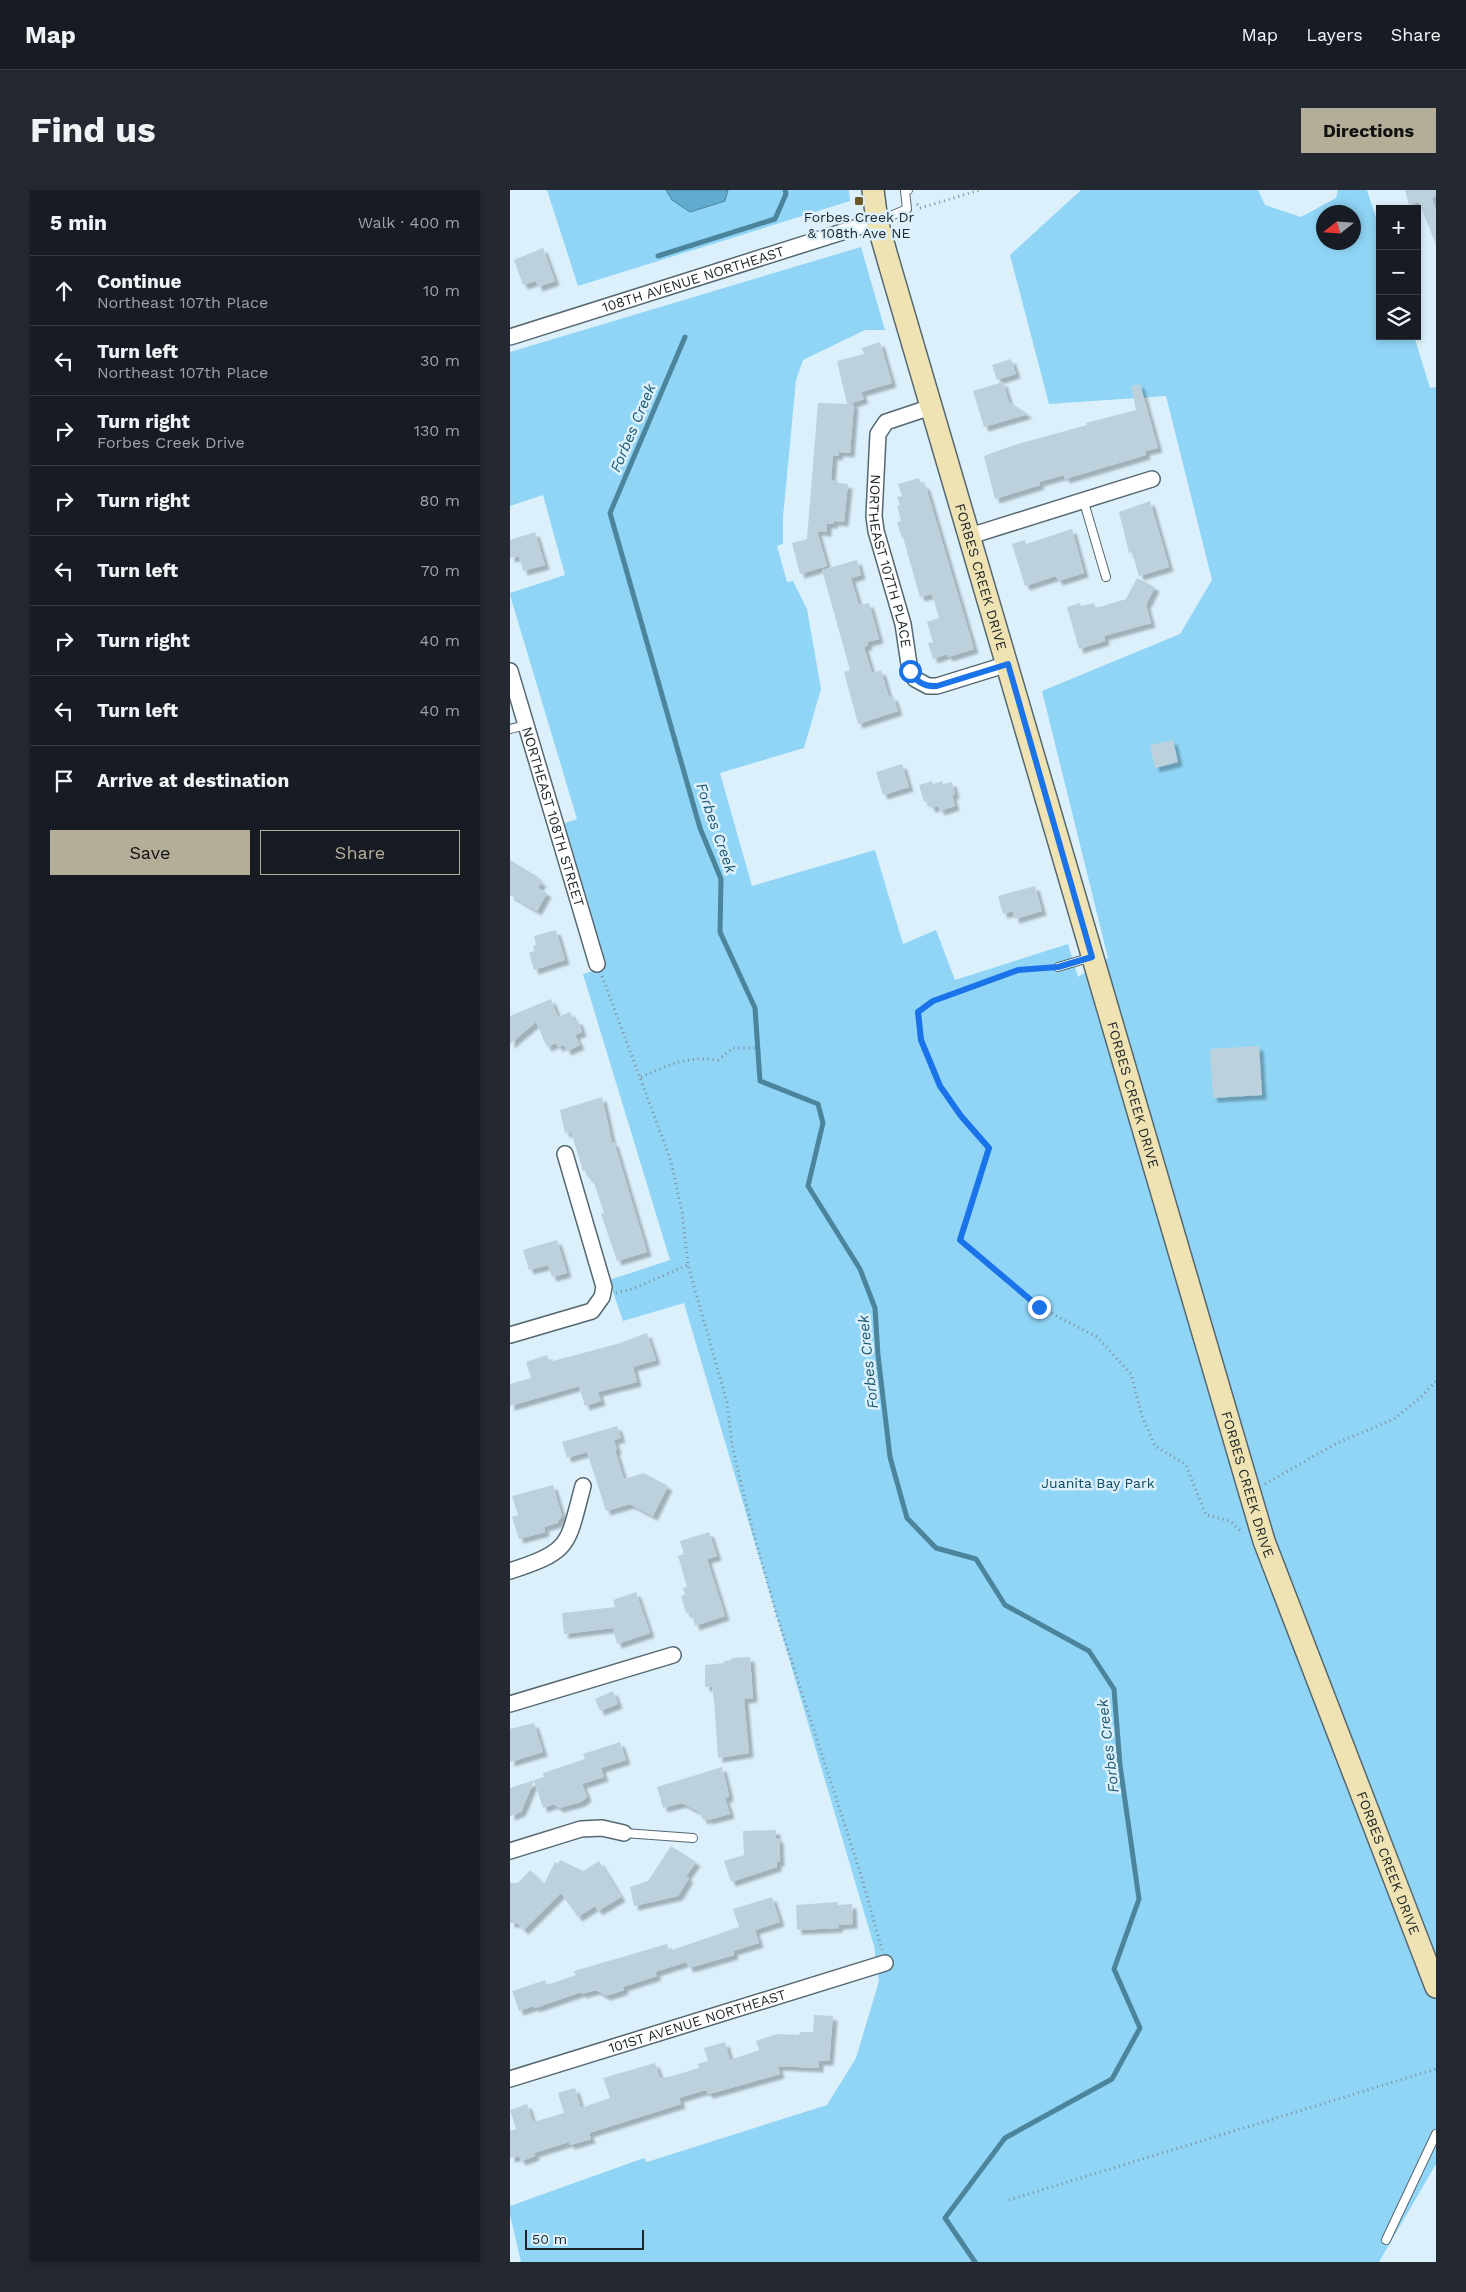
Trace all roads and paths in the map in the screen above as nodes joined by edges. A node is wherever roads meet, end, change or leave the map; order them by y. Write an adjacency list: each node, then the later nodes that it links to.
1 (873, 190): 4 (street, FORBES CREEK DRIVE)
2 (906, 190): 3 (path); 4 (lane)
3 (980, 190)
4 (877, 221): 5 (street, 108TH AVENUE NORTHEAST); 6 (street, FORBES CREEK DRIVE)
5 (510, 337)
6 (931, 407): 9 (street, FORBES CREEK DRIVE); 11 (street, NORTHEAST 107TH PLACE)
7 (1152, 479): 8 (street)
8 (1083, 499): 9 (street); 10 (lane)
9 (970, 536): 11 (street, FORBES CREEK DRIVE)
10 (1106, 577)
11 (1008, 664): 15 (street, FORBES CREEK DRIVE)
12 (510, 670): 13 (street, NORTHEAST 108TH STREET)
13 (526, 725): 14 (lane); 16 (street, NORTHEAST 108TH STREET)
14 (510, 729)
15 (1092, 957): 17 (lane); 26 (street, FORBES CREEK DRIVE)
16 (597, 964): 19 (path)
17 (1058, 967): 27 (path)
18 (758, 1048): 19 (path)
19 (641, 1077): 21 (path)
20 (565, 1154): 22 (street)
21 (688, 1265): 22 (path); 34 (path)
22 (602, 1297): 23 (street)
23 (510, 1335)
24 (1436, 1381): 26 (path)
25 (583, 1486): 28 (street)
26 (1249, 1493): 27 (street, FORBES CREEK DRIVE)
27 (1264, 1541): 35 (street, FORBES CREEK DRIVE)
28 (510, 1571)
29 (673, 1655): 30 (street)
30 (510, 1704)
31 (624, 1833): 32 (lane); 33 (street)
32 (693, 1838)
33 (510, 1852)
34 (886, 1963): 37 (street, 101ST AVENUE NORTHEAST)
35 (1436, 1987)
36 (1436, 2069): 39 (path)
37 (510, 2079)
38 (1436, 2134): 40 (lane)
39 (1009, 2200)
40 (1386, 2240)

